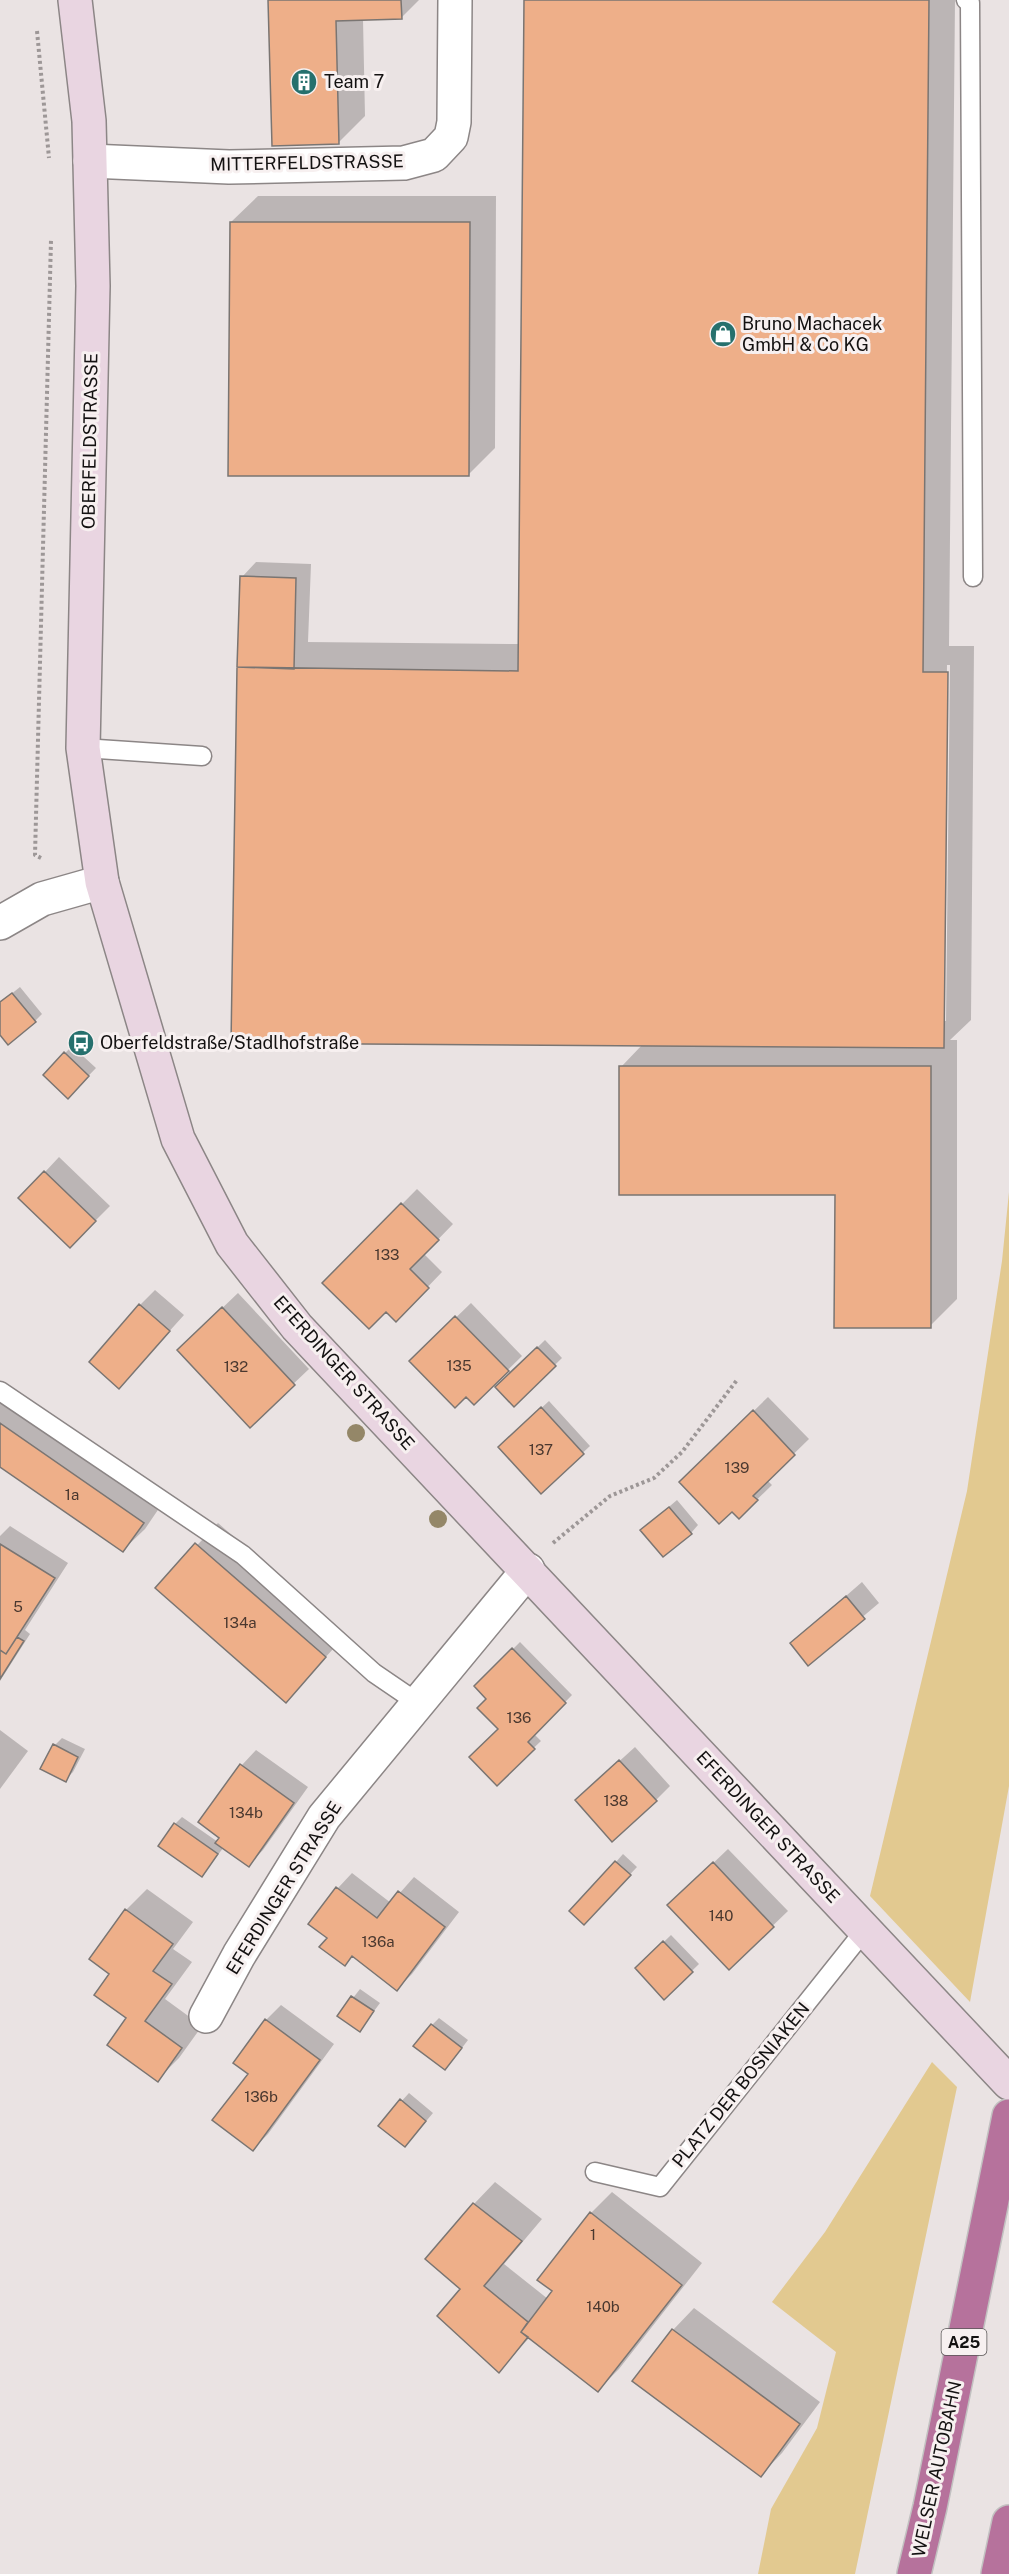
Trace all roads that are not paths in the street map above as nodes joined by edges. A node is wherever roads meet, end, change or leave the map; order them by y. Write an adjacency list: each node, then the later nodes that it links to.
1 (75, 0): 4 (main road, OBERFELDSTRASSE)
2 (455, 0): 4 (street, MITTERFELDSTRASSE)
3 (966, 0): 5 (lane)
4 (90, 161): 6 (main road, OBERFELDSTRASSE)
5 (973, 577)
6 (83, 748): 7 (lane); 8 (main road, OBERFELDSTRASSE)
7 (202, 756)
8 (102, 882): 9 (street); 11 (main road, EFERDINGER STRASSE)
9 (0, 923)
10 (0, 1391): 12 (lane)
11 (528, 1570): 12 (street, EFERDINGER STRASSE); 13 (main road, EFERDINGER STRASSE)
12 (418, 1703): 14 (street, EFERDINGER STRASSE)
13 (864, 1931): 15 (main road, EFERDINGER STRASSE); 17 (lane, PLATZ DER BOSNIAKEN)
14 (206, 2016)
15 (1009, 2083)
16 (1009, 2116): 19 (highway, WELSER AUTOBAHN / A25)
17 (595, 2172)
18 (1009, 2522): 20 (highway)
19 (914, 2574)
20 (998, 2574)

